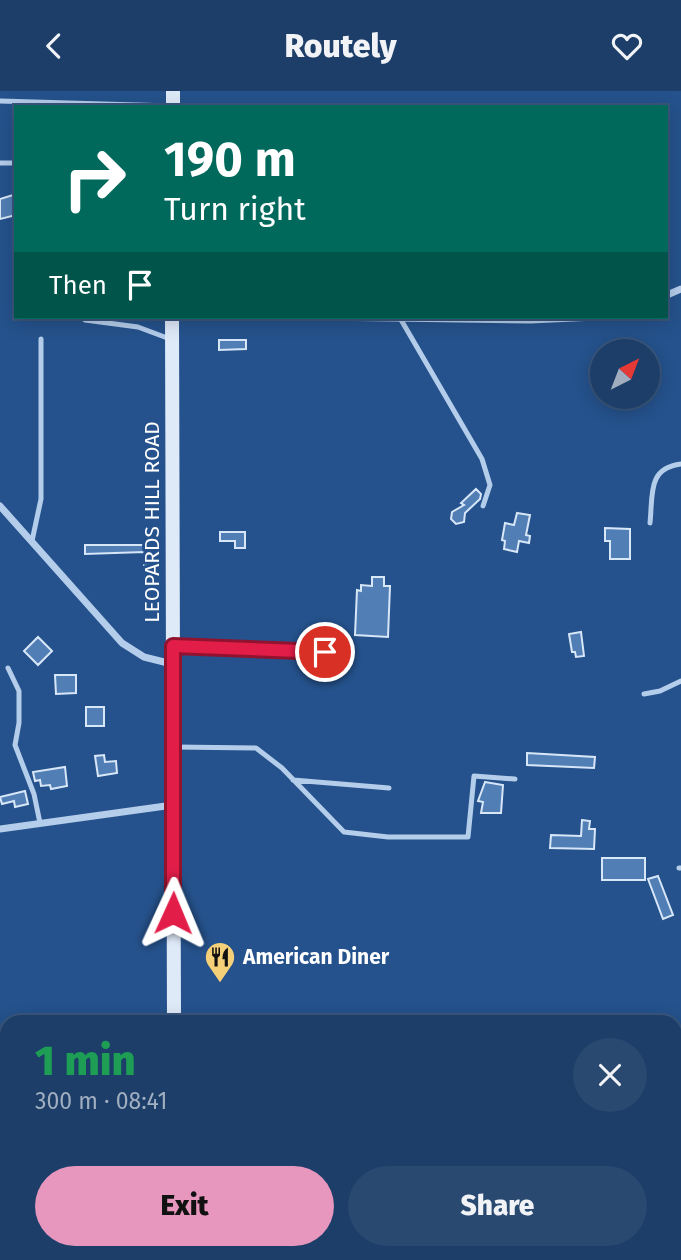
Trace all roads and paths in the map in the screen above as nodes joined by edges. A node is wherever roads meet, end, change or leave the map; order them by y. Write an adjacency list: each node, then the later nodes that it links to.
1 (0, 101): 2 (lane)
2 (115, 105)
3 (85, 319): 9 (lane)
4 (172, 319): 9 (main road, LEOPARDS HILL ROAD)
5 (401, 319): 12 (lane)
6 (514, 319): 7 (street)
7 (552, 319)
8 (41, 339): 14 (lane)
9 (173, 340): 15 (main road, LEOPARDS HILL ROAD)
10 (681, 464): 13 (lane)
11 (0, 506): 14 (street)
12 (483, 506)
13 (650, 523)
14 (32, 541): 17 (street)
15 (173, 646): 16 (lane); 17 (main road, LEOPARDS HILL ROAD)
16 (325, 652)
17 (173, 664): 21 (main road, LEOPARDS HILL ROAD)
18 (8, 668): 26 (lane)
19 (681, 681): 20 (lane)
20 (644, 694)
21 (174, 747): 23 (lane); 25 (main road, LEOPARDS HILL ROAD)
22 (515, 779): 23 (lane)
23 (293, 780): 24 (lane)
24 (389, 787)
25 (174, 805): 26 (street); 28 (main road, LEOPARDS HILL ROAD)
26 (40, 823): 27 (street)
27 (0, 829)
28 (174, 1015)

